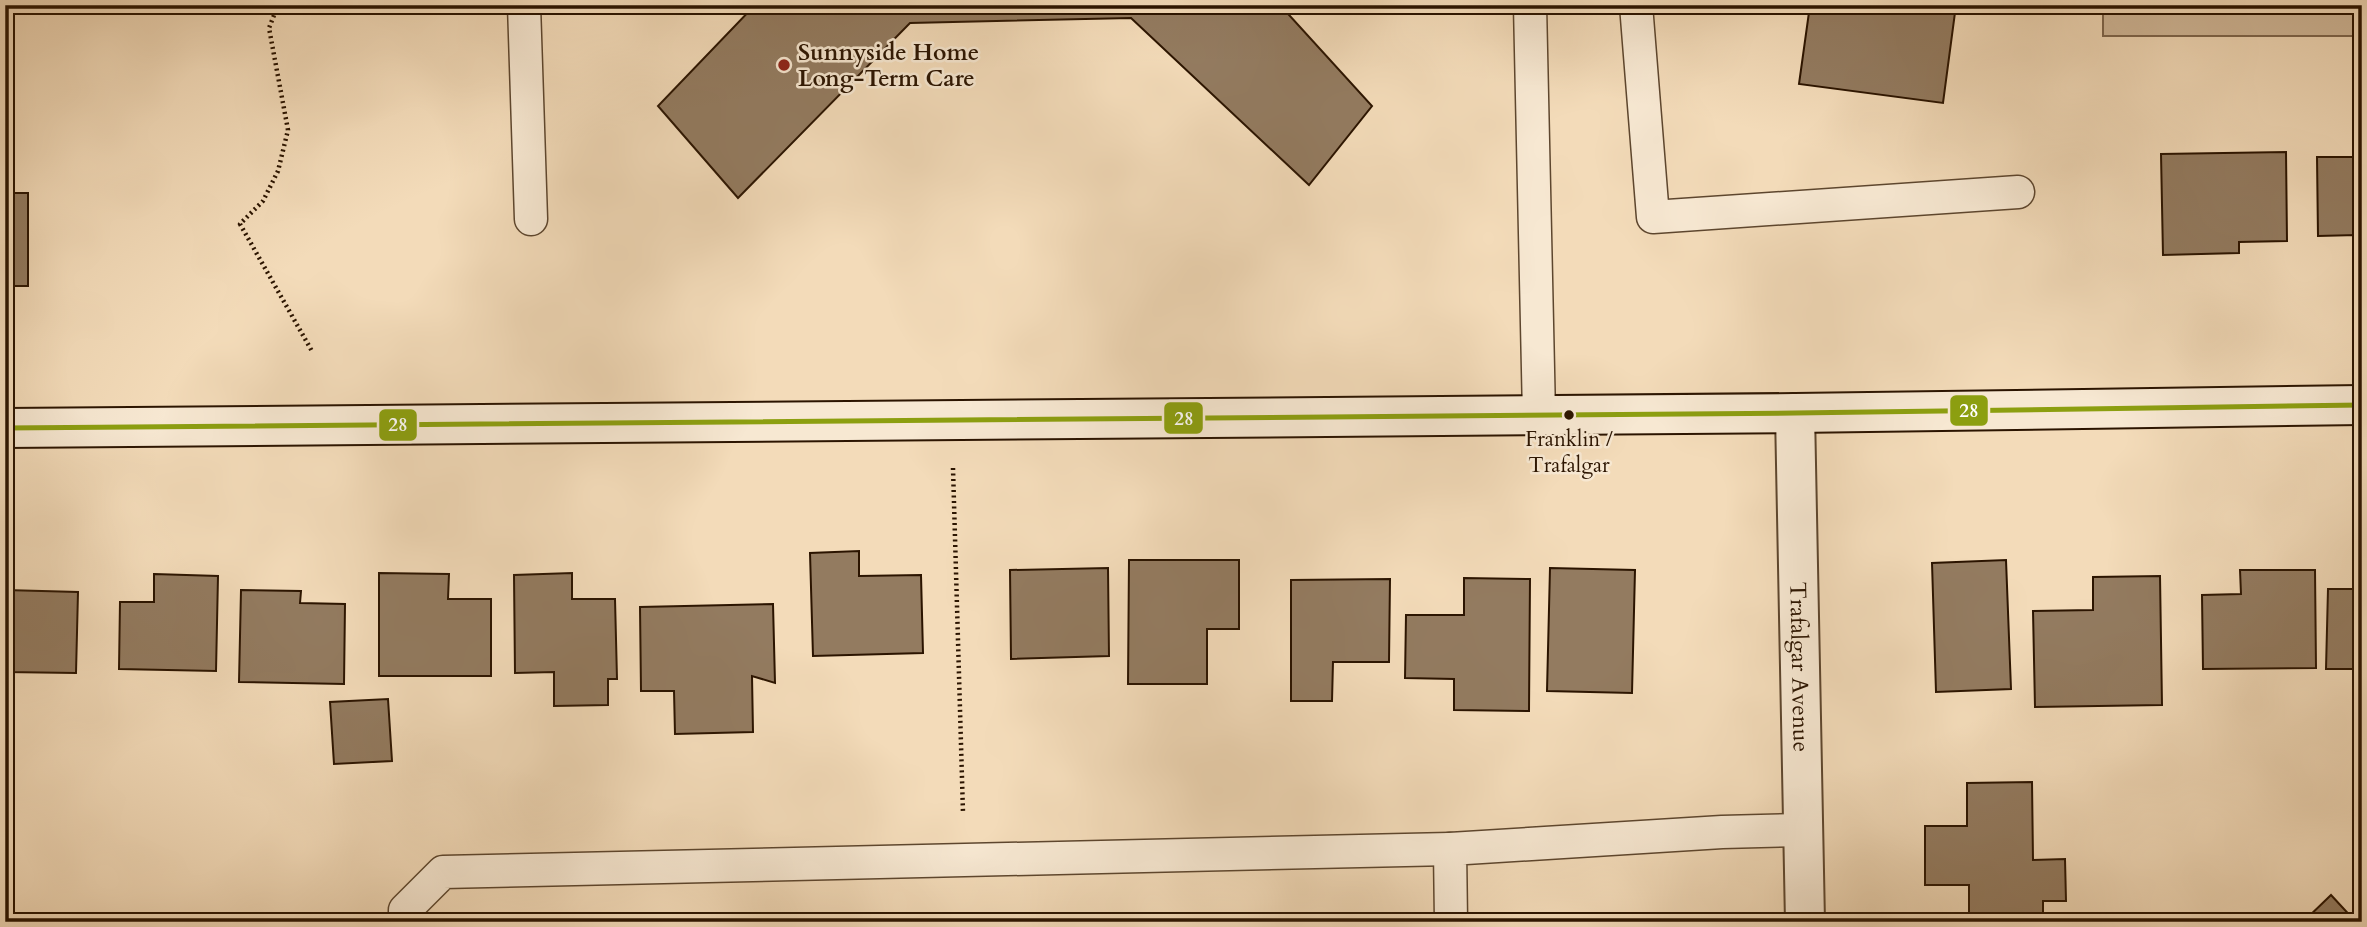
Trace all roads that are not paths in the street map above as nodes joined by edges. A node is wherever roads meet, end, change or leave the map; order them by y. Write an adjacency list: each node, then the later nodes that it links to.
1 (524, 5): 5 (lane)
2 (1531, 5): 8 (lane)
3 (1636, 5): 4 (lane)
4 (2018, 192)
5 (531, 219)
6 (2362, 405): 7 (street)
7 (1795, 413): 8 (street); 10 (street, Trafalgar Avenue)
8 (1539, 415): 9 (street)
9 (5, 428)
10 (1803, 830): 11 (lane); 14 (street, Trafalgar Avenue)
11 (1450, 849): 12 (lane); 13 (lane)
12 (405, 922)
13 (1451, 922)
14 (1805, 922)

